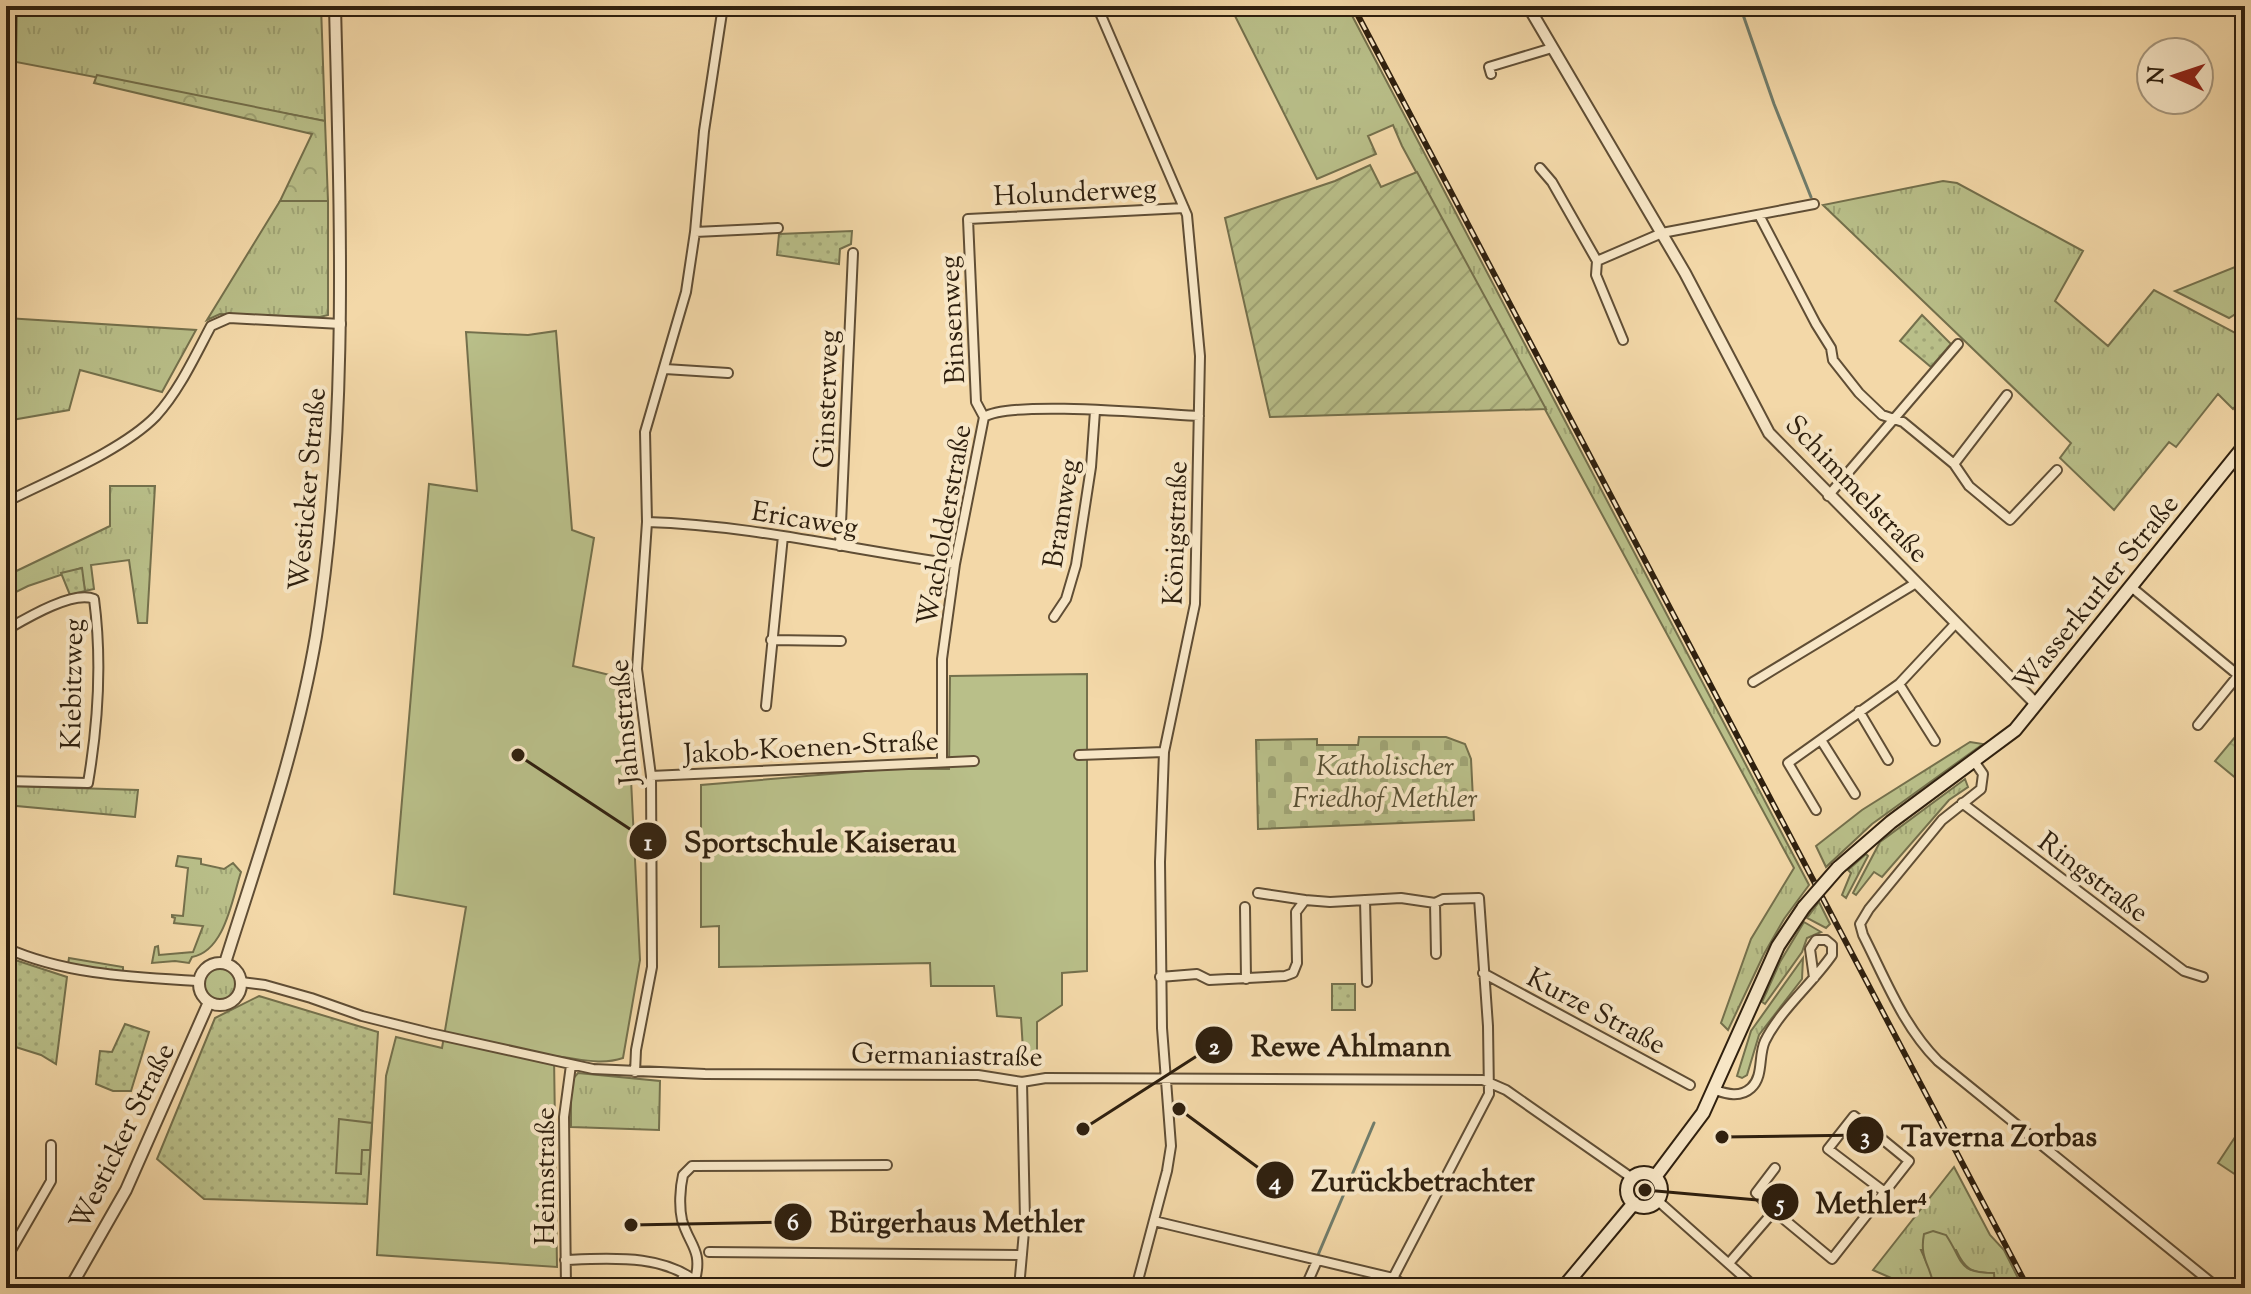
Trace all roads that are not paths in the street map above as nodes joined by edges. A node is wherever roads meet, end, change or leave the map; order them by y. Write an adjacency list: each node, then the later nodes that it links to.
1 (335, 6): 17 (street, Westicker Straße)
2 (723, 6): 13 (street, Jahnstraße)
3 (1097, 6): 9 (street, Königstraße)
4 (1528, 6): 5 (street, Schimmelstraße)
5 (1552, 48): 6 (street); 14 (street, Schimmelstraße)
6 (1491, 74)
7 (1540, 168): 16 (street)
8 (1814, 204): 10 (street)
9 (1184, 208): 11 (street, Holunderweg); 24 (street, Königstraße)
10 (1759, 215): 14 (street); 26 (street)
11 (968, 219): 25 (street, Binsenweg)
12 (778, 228): 13 (street)
13 (695, 232): 20 (street, Jahnstraße)
14 (1662, 233): 16 (street); 30 (street, Schimmelstraße)
15 (853, 253): 34 (street, Ginsterweg)
16 (1597, 261): 18 (street)
17 (341, 324): 31 (street); 73 (street, Westicker Straße)
18 (1623, 340)
19 (1958, 344): 26 (street)
20 (665, 369): 21 (street); 32 (street, Jahnstraße)
21 (728, 373)
22 (2007, 395): 28 (street)
23 (1095, 411): 24 (street, Wacholderstraße); 25 (street, Wacholderstraße); 38 (street, Bramweg)
24 (1199, 416): 54 (street, Königstraße)
25 (984, 417): 35 (street, Wacholderstraße)
26 (1892, 418): 28 (street); 30 (street)
27 (2245, 445): 37 (main road, Wasserkurler Straße)
28 (1954, 464): 29 (street)
29 (2057, 470)
30 (1828, 496): 36 (street, Schimmelstraße)
31 (6, 502)
32 (647, 522): 33 (street, Ericaweg); 61 (street, Jahnstraße)
33 (783, 536): 34 (street, Ericaweg); 41 (street)
34 (840, 546): 35 (street, Ericaweg)
35 (955, 564): 57 (street, Wacholderstraße)
36 (1916, 583): 39 (street, Schimmelstraße); 46 (street)
37 (2130, 586): 44 (street); 48 (main road, Wasserkurler Straße)
38 (1054, 617)
39 (1956, 623): 47 (street); 48 (street, Schimmelstraße)
40 (6, 630): 62 (street, Kiebitzweg)
41 (771, 640): 42 (street); 49 (street)
42 (841, 641)
43 (2245, 667): 44 (street)
44 (2238, 675): 51 (street)
45 (6, 680): 60 (street)
46 (1753, 682)
47 (1899, 684): 50 (street); 53 (street)
48 (2036, 704): 59 (main road, Wasserkurler Straße)
49 (766, 706)
50 (1859, 711): 52 (street); 56 (street)
51 (2198, 725)
52 (1821, 740): 63 (street); 65 (street)
53 (1935, 741)
54 (1164, 752): 55 (street); 75 (street, Königstraße)
55 (1079, 755)
56 (1888, 760)
57 (942, 761): 58 (street, Jakob-Koenen-Straße); 61 (street, Jakob-Koenen-Straße)
58 (974, 761)
59 (1974, 761): 64 (street); 89 (main road, Wasserkurler Straße, bridge)
60 (6, 774)
61 (651, 776): 84 (street, Jahnstraße)
62 (6, 781)
63 (1855, 794)
64 (1962, 803): 76 (street, Ringstraße); 119 (street)
65 (1816, 810)
66 (1258, 893): 67 (street)
67 (1305, 900): 68 (street); 78 (street)
68 (1365, 900): 69 (street); 81 (street)
69 (1435, 903): 72 (street); 74 (street)
70 (1245, 907): 78 (street)
71 (6, 948): 79 (street)
72 (1436, 954)
73 (225, 963): 79 (street); 80 (street)
74 (1483, 973): 86 (street); 88 (street, Kurze Straße)
75 (1160, 977): 78 (street); 85 (street, Königstraße)
76 (2203, 977)
77 (1814, 978): 89 (street)
78 (1246, 979)
79 (199, 981): 82 (street)
80 (241, 982): 82 (street); 83 (street, Germaniastraße)
81 (1367, 982)
82 (209, 1002): 109 (street, Westicker Straße)
83 (571, 1065): 84 (street, Germaniastraße); 103 (street, Heimstraße)
84 (635, 1072): 87 (street, Germaniastraße)
85 (1165, 1078): 86 (street, Germaniastraße); 87 (street, Germaniastraße); 99 (street, Königstraße)
86 (1490, 1081): 94 (street); 107 (street)
87 (1022, 1082): 101 (street)
88 (1690, 1085)
89 (1715, 1090): 93 (main road, Wasserkurler Straße)
90 (51, 1145): 102 (street)
91 (887, 1165): 108 (street)
92 (1775, 1168): 98 (street)
93 (1655, 1177): 94 (main road); 96 (main road)
94 (1632, 1178): 97 (main road)
95 (1886, 1193): 95 (street); 98 (street)
96 (1657, 1200): 97 (main road); 105 (street)
97 (1634, 1203): 117 (main road)
98 (1774, 1211): 105 (street)
99 (1154, 1221): 104 (street); 114 (street, Königstraße)
100 (709, 1252): 101 (street)
101 (1022, 1255): 113 (street)
102 (6, 1259)
103 (565, 1260): 106 (street); 110 (street, Heimstraße)
104 (1317, 1261): 107 (street); 115 (street)
105 (1730, 1262): 118 (street)
106 (684, 1274): 108 (street); 111 (street)
107 (1393, 1278): 116 (street)
108 (695, 1280): 112 (street)
109 (70, 1288)
110 (566, 1288)
111 (679, 1288)
112 (703, 1288)
113 (1019, 1288)
114 (1136, 1288)
115 (1305, 1288)
116 (1409, 1288)
117 (1563, 1288)
118 (1756, 1288)
119 (2218, 1288)

